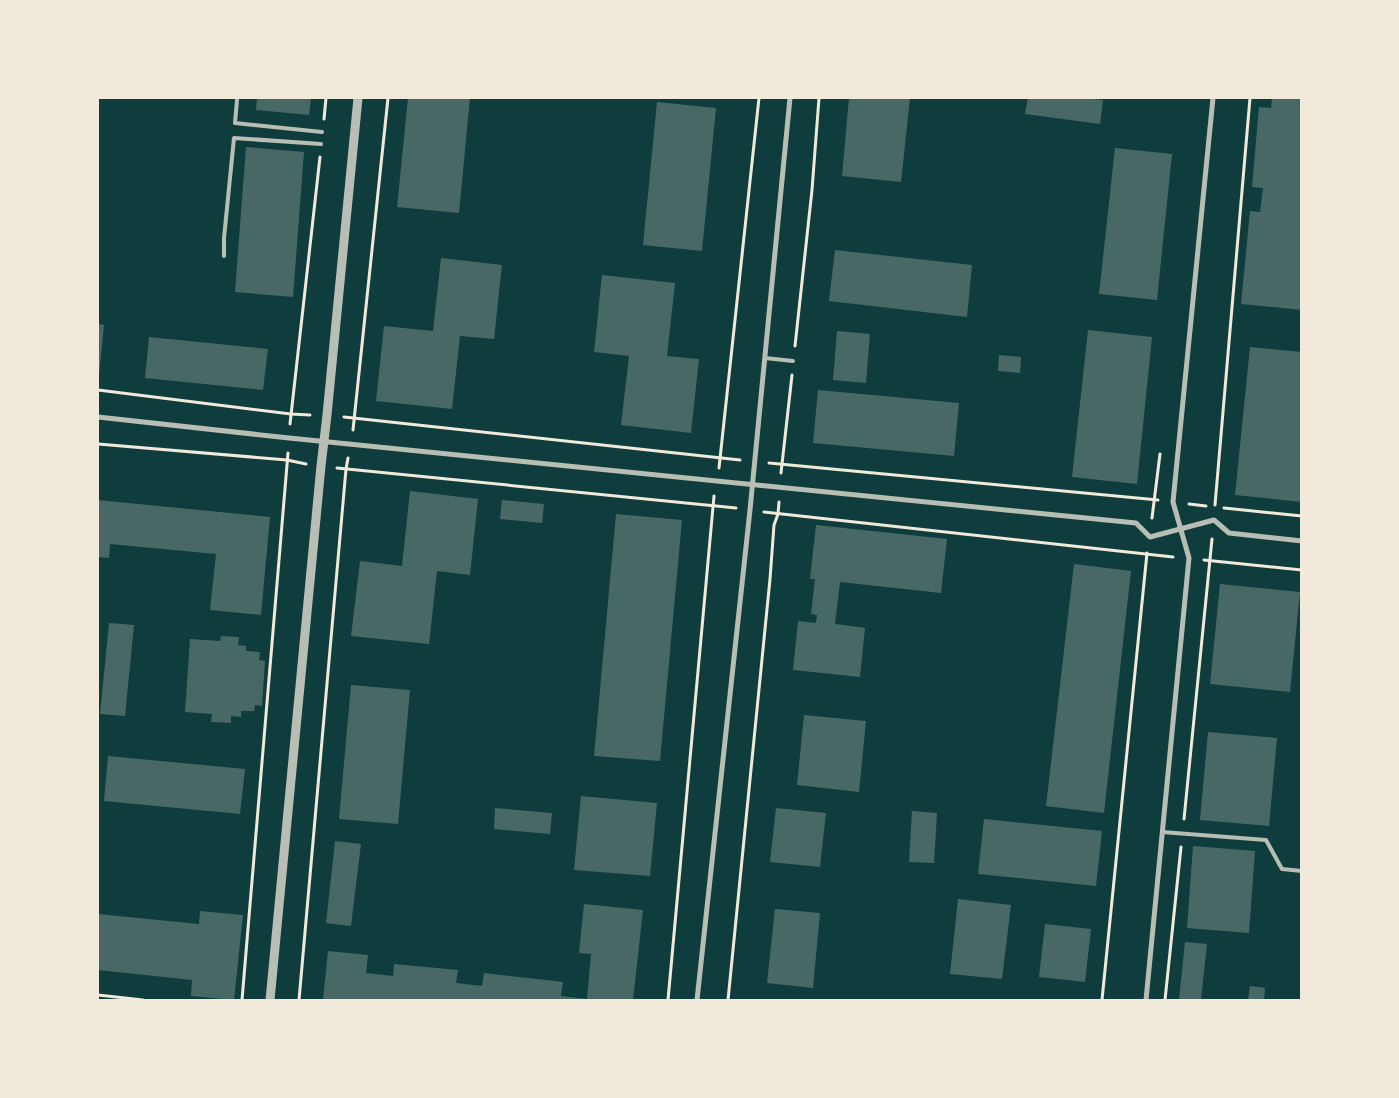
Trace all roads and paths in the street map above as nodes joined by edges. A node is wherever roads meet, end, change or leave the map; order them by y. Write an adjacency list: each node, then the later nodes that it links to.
1 (326, 98): 10 (path)
2 (358, 98): 17 (street)
3 (388, 98): 19 (path)
4 (759, 98): 23 (path)
5 (790, 98): 13 (street)
6 (819, 98): 14 (path)
7 (1213, 98): 36 (street)
8 (1250, 98): 35 (path)
9 (237, 100): 10 (lane)
10 (322, 132)
11 (321, 144): 12 (lane); 16 (path)
12 (224, 256)
13 (764, 358): 14 (lane); 25 (street)
14 (793, 361): 26 (path)
15 (98, 390): 16 (path)
16 (291, 414): 17 (path); 20 (path)
17 (327, 415): 19 (path); 21 (street)
18 (98, 417): 20 (street)
19 (355, 418): 23 (path)
20 (289, 438): 21 (street); 24 (path)
21 (324, 442): 27 (street); 29 (street)
22 (98, 444): 24 (path)
23 (721, 458): 25 (path); 29 (path)
24 (288, 460): 27 (path); 46 (path)
25 (754, 462): 26 (path); 30 (street)
26 (782, 464): 31 (path); 37 (path)
27 (321, 466): 28 (path); 47 (street)
28 (346, 469): 32 (path); 48 (path)
29 (717, 481): 30 (street); 32 (path)
30 (752, 485): 31 (street); 33 (street)
31 (781, 488): 34 (path); 37 (street)
32 (712, 506): 33 (path); 49 (path)
33 (750, 510): 34 (path); 50 (street)
34 (778, 514): 39 (path); 51 (path)
35 (1302, 516)
36 (1180, 528): 37 (street); 38 (street); 41 (street)
37 (1150, 537): 39 (path)
38 (1302, 541)
39 (1147, 555): 52 (path)
40 (1302, 570): 42 (path)
41 (1162, 832): 42 (lane); 53 (street)
42 (1182, 834): 43 (lane); 54 (path)
43 (1302, 871)
44 (98, 995): 45 (path)
45 (143, 1000)
46 (242, 1000)
47 (270, 1000)
48 (299, 1000)
49 (668, 1000)
50 (697, 1000)
51 (728, 1000)
52 (1102, 1000)
53 (1146, 1000)
54 (1165, 1000)

